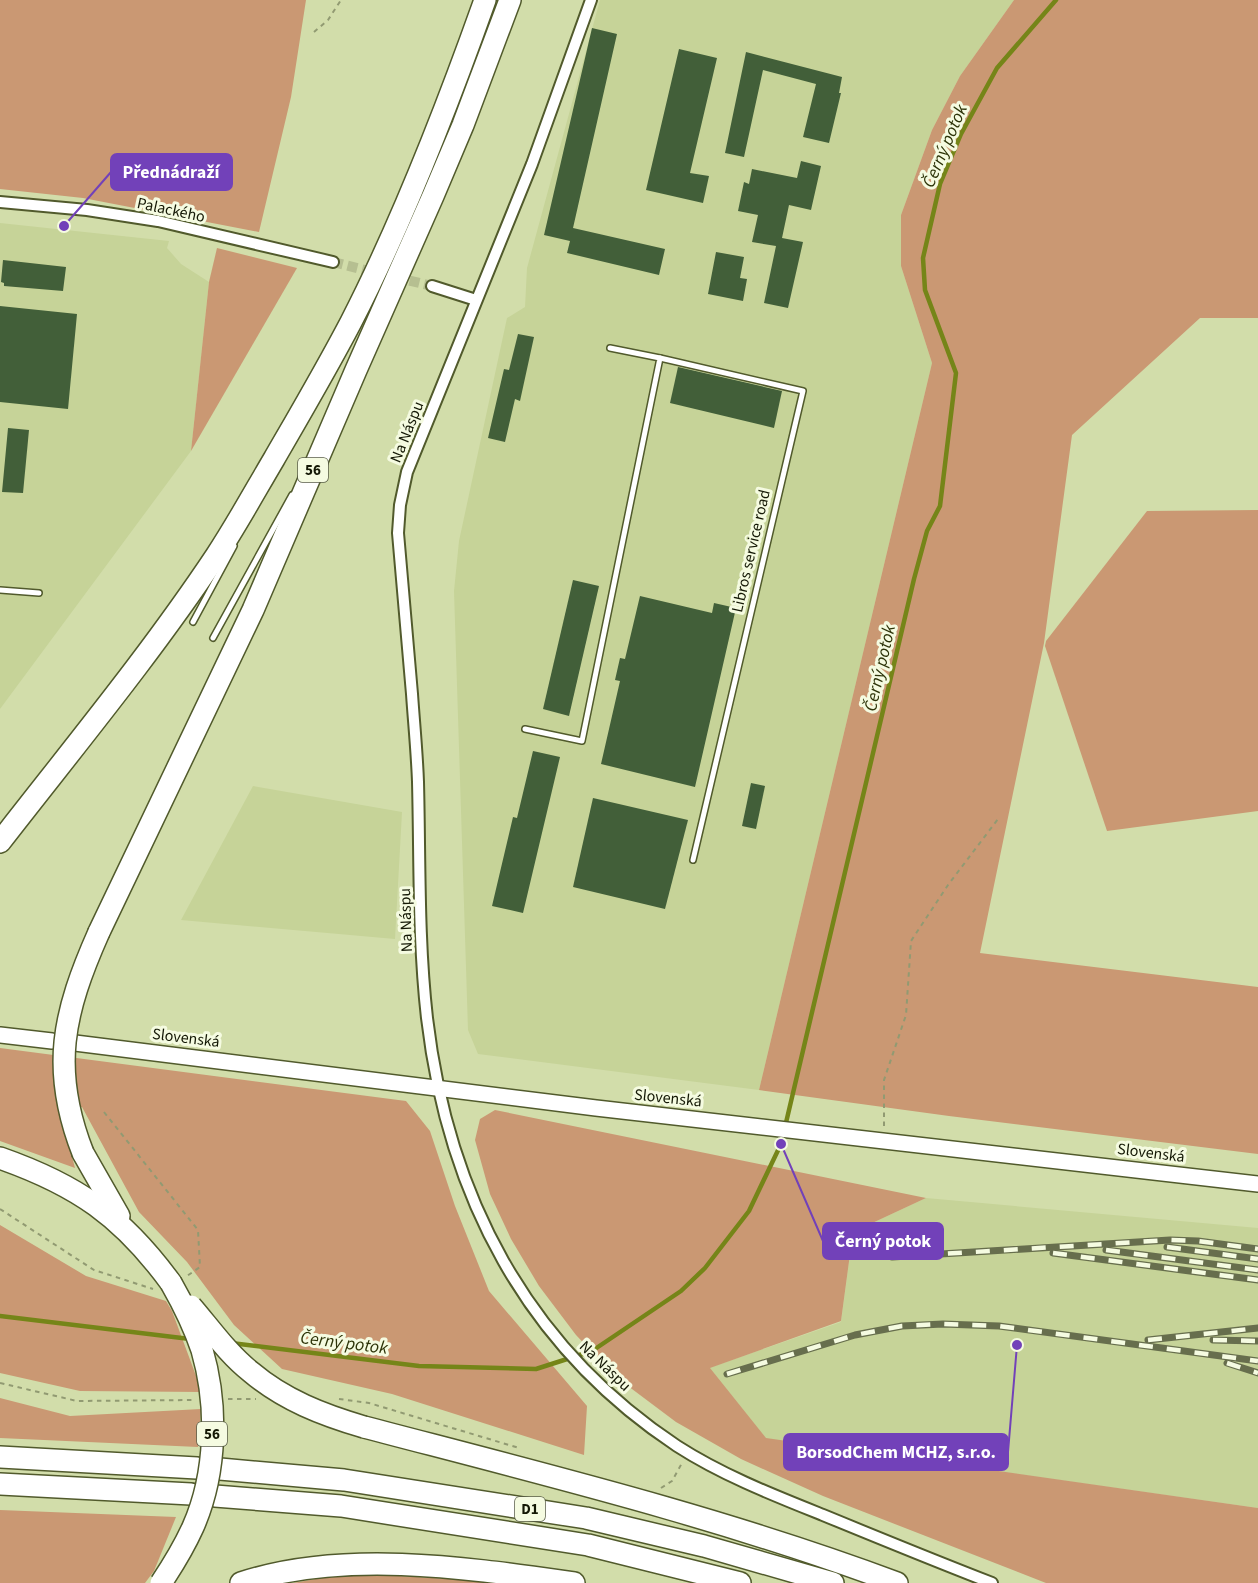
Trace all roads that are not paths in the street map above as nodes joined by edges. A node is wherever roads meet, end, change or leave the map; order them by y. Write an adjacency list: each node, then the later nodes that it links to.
1 (485, 0): 9 (highway, 56)
2 (510, 0): 11 (highway, 56)
3 (591, 0): 7 (street, Na Náspu)
4 (0, 202): 5 (street, Palackého)
5 (333, 262)
6 (432, 285): 7 (street)
7 (476, 300): 26 (street, Na Náspu)
8 (610, 348): 10 (lane)
9 (333, 355): 13 (lane); 21 (highway, 56)
10 (660, 358): 20 (lane); 22 (lane, Libros service road)
11 (356, 370): 12 (lane); 29 (highway, 56, bridge)
12 (308, 462)
13 (270, 481)
14 (292, 493): 19 (lane)
15 (237, 542): 18 (lane)
16 (0, 590): 17 (lane)
17 (39, 594)
18 (193, 622)
19 (213, 638)
20 (525, 729)
21 (0, 842)
22 (693, 860)
23 (0, 1035): 24 (street)
24 (52, 1041)
25 (75, 1043): 26 (street, Slovenská)
26 (439, 1087): 28 (street, Slovenská); 43 (street, Na Náspu)
27 (0, 1158): 29 (highway, 56)
28 (1258, 1184)
29 (131, 1234): 30 (highway, 56)
30 (171, 1283): 37 (highway, 56, bridge); 42 (highway, D1, bridge)
31 (0, 1457): 32 (highway)
32 (197, 1468)
33 (220, 1469): 41 (highway, D1)
34 (0, 1484): 35 (highway)
35 (191, 1494)
36 (215, 1496): 40 (highway, D1)
37 (161, 1583)
38 (241, 1583): 39 (highway)
39 (574, 1583)
40 (740, 1583)
41 (832, 1583)
42 (897, 1583)
43 (992, 1583)

